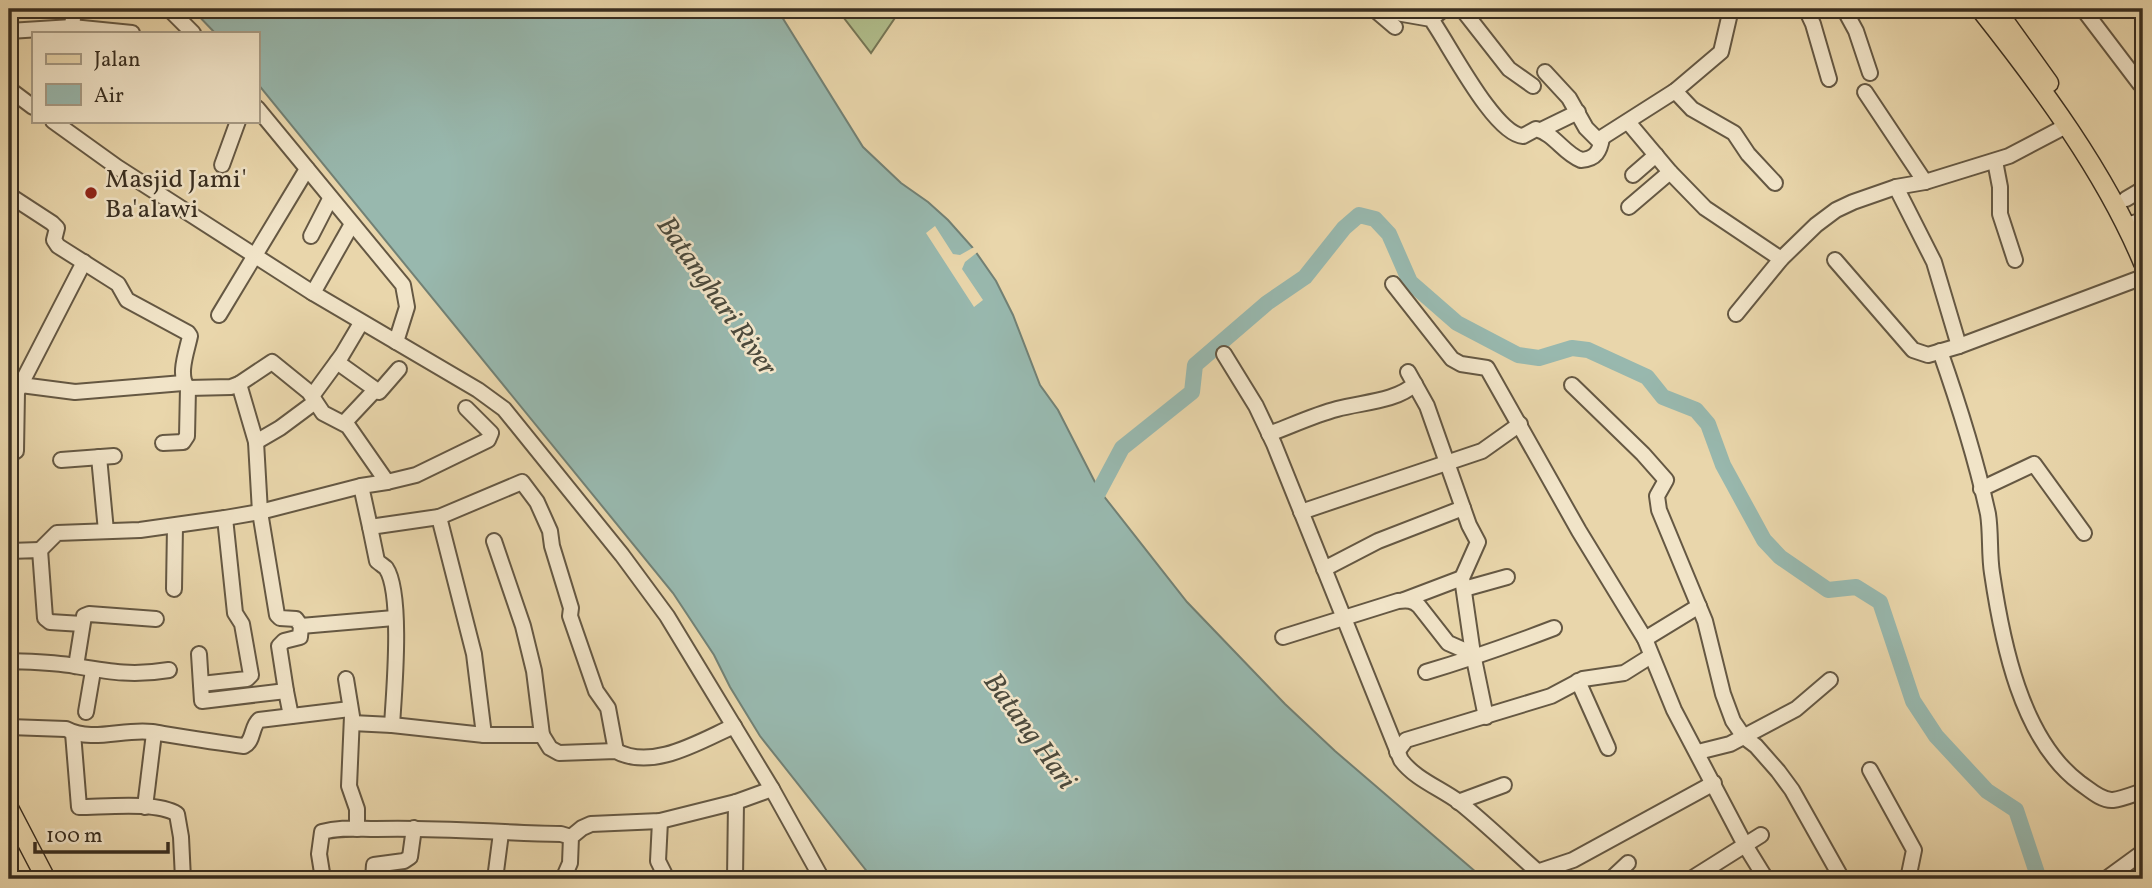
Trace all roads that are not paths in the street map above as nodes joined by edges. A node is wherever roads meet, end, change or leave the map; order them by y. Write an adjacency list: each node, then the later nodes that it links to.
1 (74, 9): 13 (street)
2 (169, 9): 17 (street)
3 (1374, 9): 12 (street); 14 (street)
4 (1444, 9): 12 (street)
5 (1462, 9): 22 (street)
6 (1731, 9): 25 (street)
7 (1805, 9): 20 (street)
8 (1844, 9): 19 (street)
9 (1980, 9): 23 (main road)
10 (1996, 9): 23 (main road)
11 (2083, 9): 21 (street)
12 (1431, 19): 34 (street)
13 (72, 27): 15 (street); 16 (street)
14 (1395, 27)
15 (9, 31)
16 (122, 32)
17 (191, 32)
18 (1545, 72): 29 (street)
19 (1870, 74)
20 (1829, 79)
21 (2140, 84)
22 (1533, 86)
23 (2044, 86): 33 (main road); 48 (main road)
24 (9, 89): 27 (street)
25 (1675, 91): 32 (street); 43 (street)
26 (1864, 92): 42 (street)
27 (32, 106)
28 (259, 110): 39 (street)
29 (1577, 112): 34 (street); 35 (street)
30 (54, 122): 53 (street)
31 (238, 122): 38 (street)
32 (1628, 122): 35 (street); 36 (street)
33 (2066, 126): 37 (street); 51 (main road)
34 (1541, 130): 35 (street)
35 (1602, 138)
36 (1656, 155): 40 (street); 41 (street)
37 (1995, 160): 42 (street); 56 (street)
38 (222, 165)
39 (307, 169): 47 (street); 53 (street)
40 (1670, 172): 49 (street); 54 (street)
41 (1633, 175)
42 (1925, 182): 44 (street)
43 (1775, 183)
44 (1896, 187): 54 (street); 66 (street)
45 (2143, 189): 48 (street)
46 (9, 195): 57 (street)
47 (330, 199): 50 (street); 52 (street)
48 (2126, 200): 51 (main road)
49 (1629, 207)
50 (352, 224): 61 (street); 65 (street)
51 (2138, 225): 58 (main road)
52 (311, 236)
53 (253, 254): 61 (street); 63 (street)
54 (1781, 259): 62 (street)
55 (1835, 260): 67 (street)
56 (2015, 260)
57 (84, 262): 73 (street); 74 (street)
58 (2143, 263)
59 (2143, 277): 66 (street)
60 (1393, 284): 79 (street)
61 (313, 293): 64 (street)
62 (1736, 314)
63 (219, 315)
64 (361, 323): 65 (street); 69 (street)
65 (396, 342): 134 (street)
66 (1959, 346): 67 (street)
67 (1940, 351): 89 (street)
68 (1224, 354): 81 (street)
69 (337, 362): 75 (street); 76 (street)
70 (399, 369): 75 (street)
71 (239, 384): 73 (street); 76 (street); 82 (street)
72 (1572, 385): 107 (street)
73 (186, 386): 74 (street); 83 (street)
74 (15, 390): 80 (street)
75 (375, 390): 78 (street)
76 (313, 399): 78 (street); 82 (street)
77 (466, 408): 87 (street)
78 (344, 423): 87 (street)
79 (1520, 424): 86 (street); 115 (street)
80 (13, 426): 84 (street)
81 (1269, 434): 86 (street); 92 (street)
82 (256, 442): 91 (street)
83 (163, 443)
84 (16, 452)
85 (61, 460): 97 (street)
86 (1446, 463): 90 (street); 92 (street)
87 (387, 482): 88 (street)
88 (362, 486): 91 (street); 96 (street)
89 (1981, 489): 98 (street); 149 (street)
90 (1463, 508): 102 (street); 104 (street)
91 (260, 512): 94 (street); 112 (street)
92 (1301, 512): 102 (street)
93 (439, 517): 96 (street); 138 (street); 142 (street)
94 (225, 518): 95 (street); 127 (street)
95 (175, 526): 97 (street); 105 (street)
96 (370, 527): 109 (street)
97 (106, 531): 100 (street)
98 (2084, 533)
99 (494, 541): 139 (street)
100 (40, 550): 101 (street); 111 (street)
101 (9, 551)
102 (1324, 569): 108 (street)
103 (1507, 577): 104 (street)
104 (1463, 584): 106 (street); 117 (street)
105 (174, 589)
106 (1403, 600): 108 (street); 117 (street)
107 (1699, 606): 115 (street); 140 (street)
108 (1343, 617): 114 (street); 143 (street)
109 (394, 618): 112 (street); 133 (street)
110 (156, 619): 111 (street)
111 (82, 624): 120 (street)
112 (301, 626): 128 (street)
113 (1554, 628): 117 (street)
114 (1283, 637)
115 (1645, 639): 118 (street)
116 (199, 653): 127 (street)
117 (1474, 656): 123 (street); 132 (street)
118 (1651, 656): 126 (street); 144 (street)
119 (9, 661): 120 (street)
120 (76, 666): 122 (street)
121 (169, 670): 122 (street)
122 (93, 671): 129 (street)
123 (1426, 672)
124 (346, 679): 131 (street)
125 (1830, 680): 140 (street)
126 (1578, 681): 132 (street); 141 (street)
127 (201, 684): 128 (street)
128 (286, 691): 130 (street)
129 (86, 712)
130 (291, 716): 131 (street); 137 (street)
131 (351, 716): 133 (street); 156 (street)
132 (1486, 717): 143 (street)
133 (392, 725): 138 (street)
134 (734, 726): 142 (street); 148 (street)
135 (9, 727): 136 (street)
136 (73, 733): 137 (street); 152 (street)
137 (154, 733): 152 (street)
138 (484, 735): 139 (street)
139 (542, 735): 142 (street)
140 (1744, 737): 144 (street); 176 (street)
141 (1608, 748)
142 (616, 751)
143 (1397, 752): 151 (street)
144 (1698, 752): 146 (street)
145 (1870, 770): 177 (street)
146 (1714, 783): 160 (street); 163 (street)
147 (1504, 785): 151 (street)
148 (772, 789): 150 (street); 172 (street)
149 (2143, 792)
150 (736, 802): 154 (street); 171 (street)
151 (1458, 802): 163 (street)
152 (145, 807): 165 (street)
153 (9, 808): 164 (main road)
154 (660, 821): 159 (street); 170 (street)
155 (414, 828): 156 (street); 157 (street); 167 (street)
156 (357, 829): 166 (street)
157 (501, 833): 159 (street); 168 (street)
158 (1761, 835): 160 (street)
159 (571, 837): 169 (street)
160 (1745, 845): 174 (street); 175 (street)
161 (2143, 852): 178 (street)
162 (1628, 863): 173 (street)
163 (1542, 875)
164 (46, 879)
165 (183, 879)
166 (323, 879)
167 (373, 879)
168 (495, 879)
169 (563, 879)
170 (667, 879)
171 (735, 879)
172 (822, 879)
173 (1611, 879)
174 (1691, 879)
175 (1766, 879)
176 (1842, 879)
177 (1908, 879)
178 (2106, 879)

